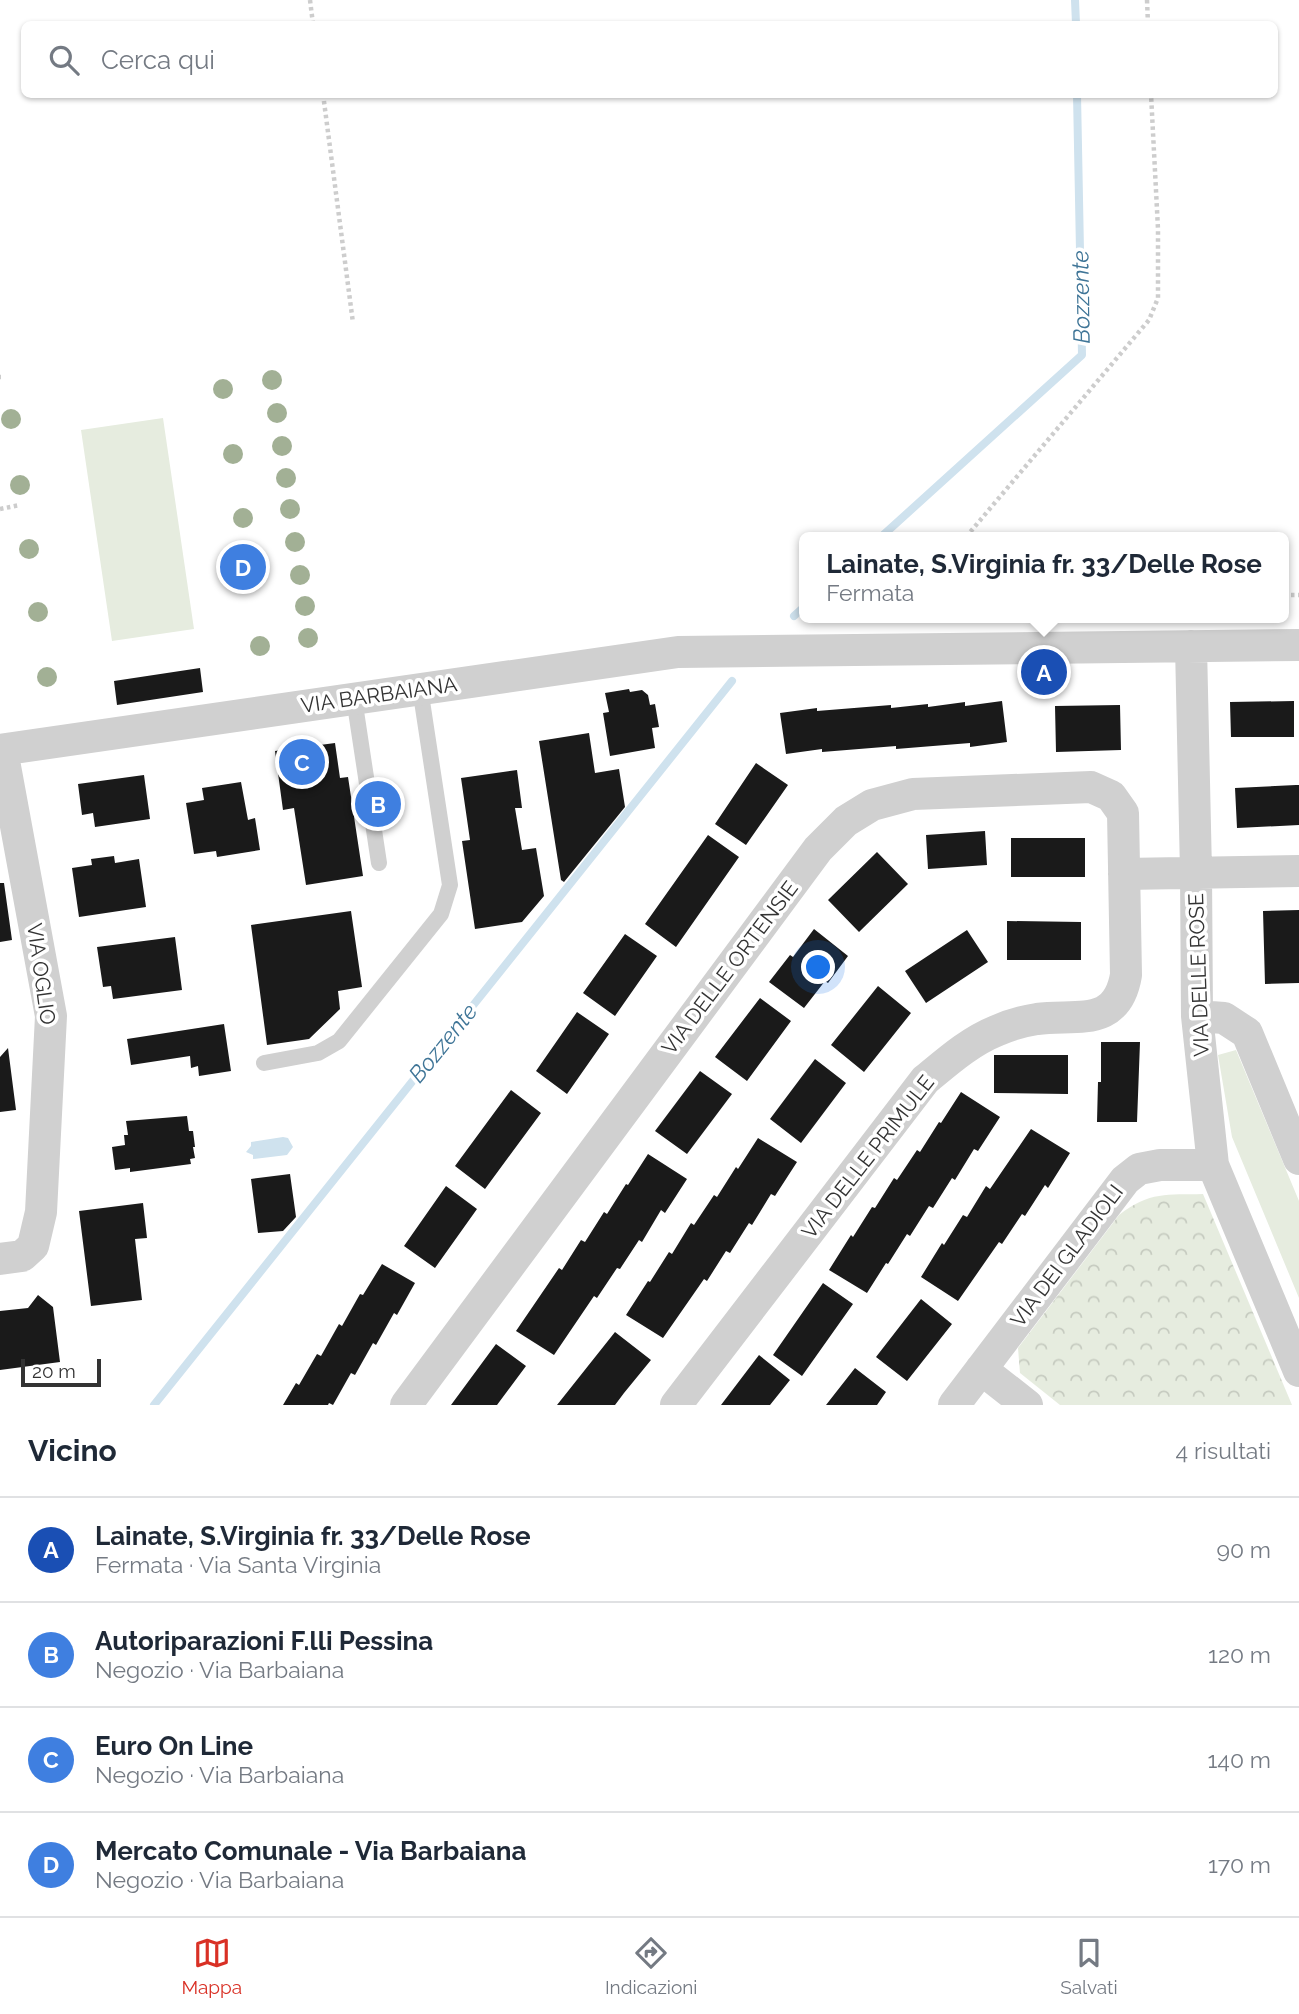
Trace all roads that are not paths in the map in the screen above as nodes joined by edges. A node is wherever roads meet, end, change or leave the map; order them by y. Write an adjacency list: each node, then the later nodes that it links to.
1 (1299, 645): 2 (street, VIA BARBAIANA)
2 (1191, 646): 3 (street, VIA BARBAIANA); 8 (street, VIA DELLE ROSE)
3 (420, 688): 4 (street, VIA BARBAIANA); 11 (lane)
4 (354, 698): 5 (street, VIA BARBAIANA); 6 (lane)
5 (1, 750): 14 (street, VIA OGLIO)
6 (379, 863)
7 (1299, 871): 8 (street)
8 (1196, 872): 9 (street); 10 (street, VIA DELLE ROSE)
9 (1124, 874): 17 (street, VIA DELLE ORTENSIE); 18 (street, VIA DELLE PRIMULE)
10 (1197, 1016): 12 (street); 13 (street, VIA DELLE ROSE)
11 (264, 1063)
12 (1299, 1159)
13 (1213, 1165): 15 (street, VIA DEI GLADIOLI); 16 (street, VIA DELLE ROSE)
14 (0, 1259)
15 (981, 1369): 19 (street, VIA DEI GLADIOLI); 20 (street)
16 (1299, 1371)
17 (406, 1405)
18 (676, 1405)
19 (954, 1405)
20 (1027, 1405)

